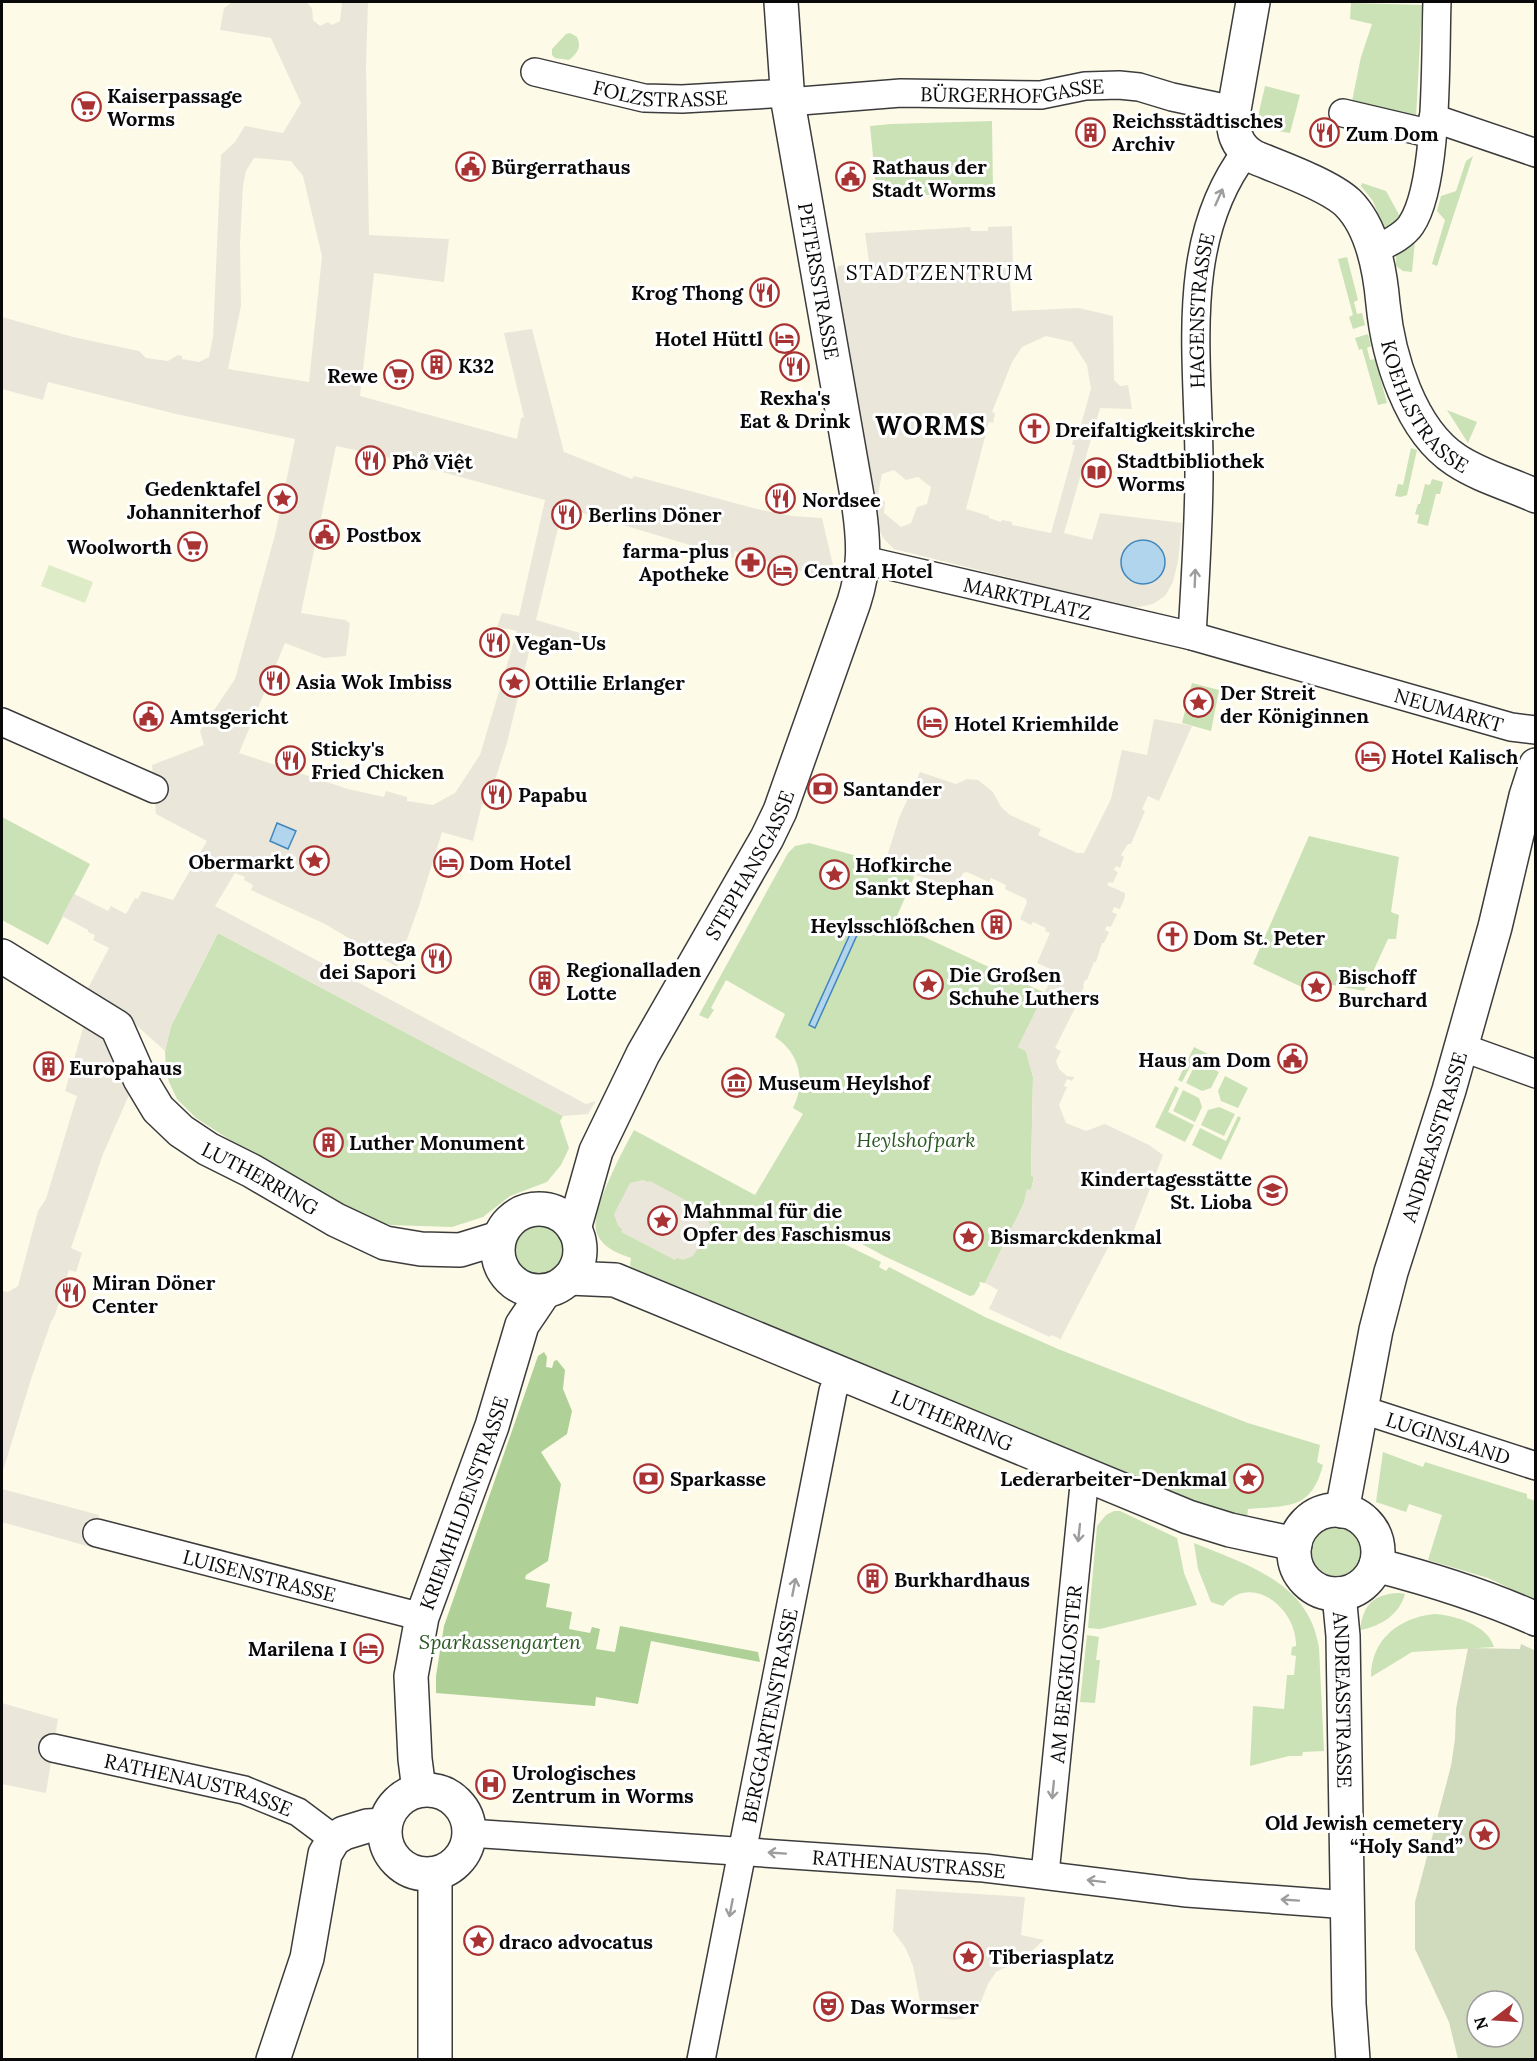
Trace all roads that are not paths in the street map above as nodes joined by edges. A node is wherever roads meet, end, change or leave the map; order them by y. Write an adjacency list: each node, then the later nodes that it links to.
1 (781, 2): 5 (street, PETERSSTRASSE)
2 (1253, 2): 6 (street)
3 (1437, 2): 8 (street)
4 (535, 72): 5 (street, FOLZSTRASSE)
5 (788, 97): 6 (street, BÜRGERHOFGASSE); 13 (street, PETERSSTRASSE)
6 (1234, 110): 9 (street)
7 (1343, 113): 8 (street)
8 (1433, 126): 10 (street); 11 (street)
9 (1246, 152): 11 (street, KOEHLSTRASSE); 14 (street, HAGENSTRASSE, one-way to 9)
10 (1536, 153)
11 (1376, 259): 12 (street, KOEHLSTRASSE)
12 (1536, 496)
13 (864, 560): 14 (street, MARKTPLATZ); 22 (street, STEPHANSGASSE)
14 (1192, 636): 16 (street, NEUMARKT)
15 (2, 722): 18 (street)
16 (1536, 730)
17 (1536, 765): 20 (street, ANDREASSTRASSE)
18 (154, 789)
19 (2, 956): 25 (street, LUTHERRING)
20 (1461, 1047): 21 (street); 28 (street, ANDREASSTRASSE)
21 (1536, 1074)
22 (596, 1151): 23 (street, STEPHANSGASSE); 24 (street, STEPHANSGASSE)
23 (548, 1210): 24 (street); 25 (street)
24 (577, 1238): 25 (street); 26 (street, LUTHERRING)
25 (526, 1271): 26 (street, LUTHERRING); 36 (street, KRIEMHILDENSTRASSE)
26 (615, 1280): 27 (street, LUTHERRING)
27 (840, 1373): 30 (street, LUTHERRING); 43 (street, BERGGARTENSTRASSE, one-way to 27)
28 (1360, 1409): 29 (street, LUGINSLAND); 31 (street, ANDREASSTRASSE)
29 (1536, 1466)
30 (1085, 1475): 33 (street, LUTHERRING); 45 (street, AM BERGKLOSTER, one-way to 45)
31 (1342, 1510): 33 (street); 34 (street)
32 (97, 1533): 36 (street, LUISENSTRASSE)
33 (1295, 1544): 35 (street)
34 (1376, 1565): 35 (street); 37 (street)
35 (1339, 1594): 46 (street, ANDREASSTRASSE)
36 (422, 1617): 39 (street, KRIEMHILDENSTRASSE)
37 (1536, 1619)
38 (53, 1748): 42 (street, RATHENAUSTRASSE)
39 (419, 1790): 40 (street); 41 (street)
40 (385, 1825): 42 (street); 44 (street)
41 (470, 1833): 43 (street, RATHENAUSTRASSE); 44 (street)
42 (334, 1839): 47 (street)
43 (742, 1850): 45 (street, RATHENAUSTRASSE, one-way to 43); 49 (street, BERGGARTENSTRASSE, one-way to 49)
44 (435, 1874): 48 (street)
45 (1045, 1874): 46 (street, RATHENAUSTRASSE, one-way to 45)
46 (1348, 1905): 50 (street, ANDREASSTRASSE)
47 (273, 2060)
48 (435, 2060)
49 (701, 2060)
50 (1353, 2060)

